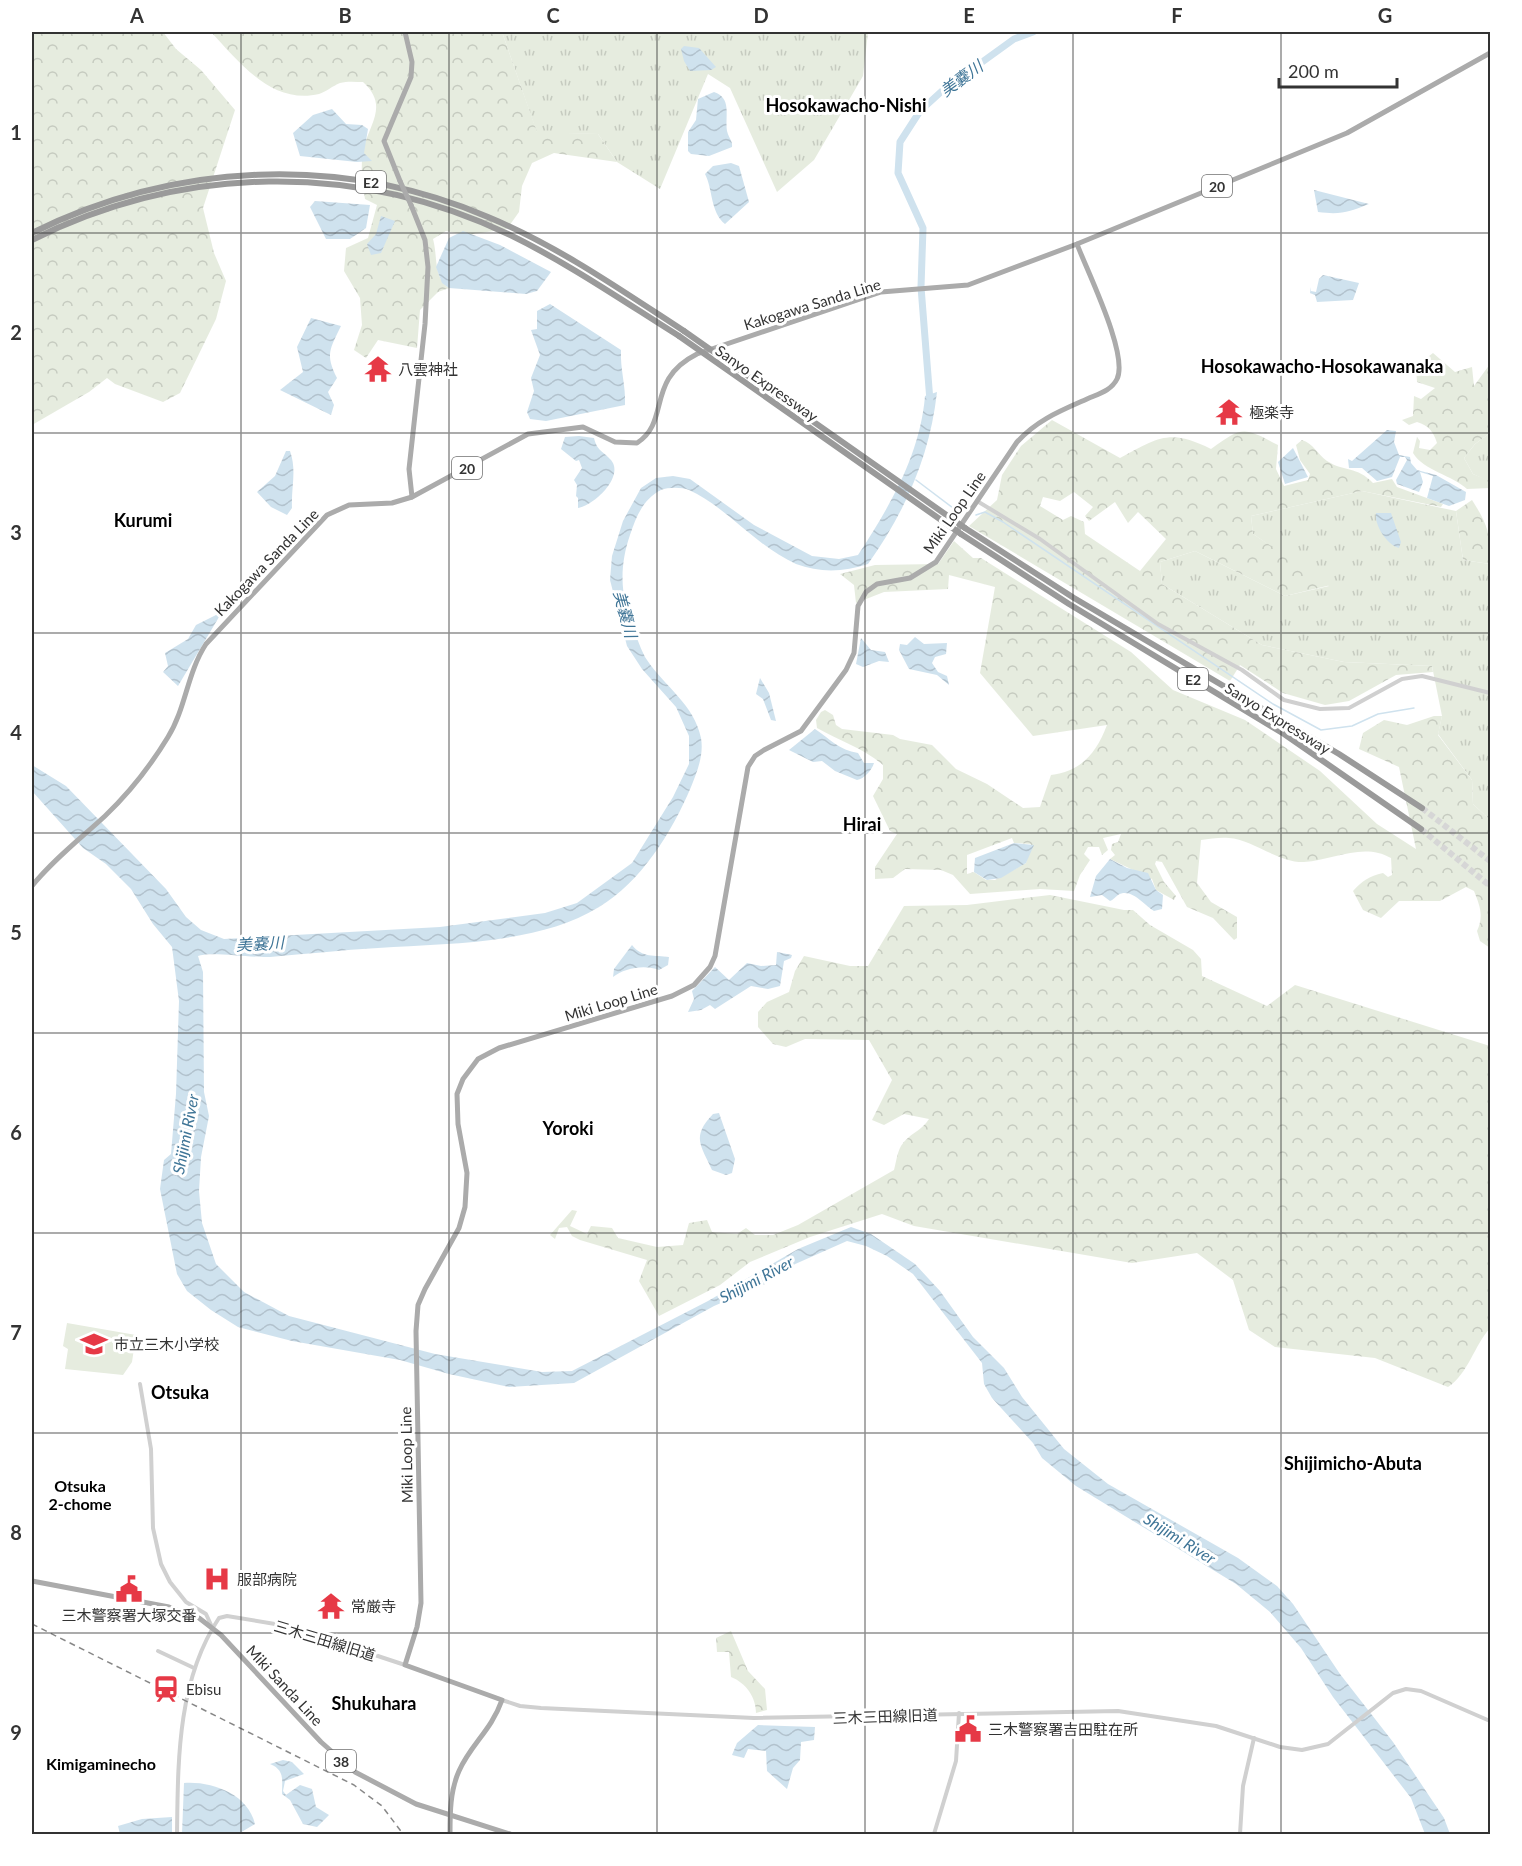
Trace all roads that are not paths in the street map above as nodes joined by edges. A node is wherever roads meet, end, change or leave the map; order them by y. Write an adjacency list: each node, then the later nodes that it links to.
1 (405, 32): 7 (main road, bridge)
2 (1491, 53): 5 (main road, Kakogawa Sanda Line / 20)
3 (32, 233): 6 (highway, Sanyo Expressway / E2)
4 (32, 240): 6 (highway, Sanyo Expressway / E2)
5 (1077, 244): 7 (main road, Kakogawa Sanda Line / 20); 8 (main road, Miki Loop Line)
6 (681, 334): 9 (highway, Sanyo Expressway / E2, bridge)
7 (412, 497): 13 (main road, Kakogawa Sanda Line / 20)
8 (977, 501): 10 (street); 18 (main road, Miki Loop Line)
9 (963, 531): 11 (highway, Sanyo Expressway / E2); 12 (highway, Sanyo Expressway / E2)
10 (1491, 693)
11 (1422, 808)
12 (1421, 829)
13 (32, 886)
14 (140, 1384): 16 (street)
15 (32, 1581): 16 (main road, Miki Sanda Line / 38)
16 (213, 1628): 18 (street, 三木三田線旧道); 19 (street); 24 (main road, Miki Sanda Line / 38)
17 (158, 1651): 19 (street)
18 (405, 1665): 20 (main road)
19 (194, 1668): 25 (street)
20 (502, 1700): 21 (street, 三木三田線旧道); 24 (main road)
21 (959, 1713): 23 (street, 三木三田線旧道); 28 (street)
22 (1491, 1721): 23 (street, 三木三田線旧道)
23 (1254, 1738): 29 (street)
24 (450, 1815): 26 (main road); 27 (main road, Miki Sanda Line / 38)
25 (177, 1834)
26 (450, 1834)
27 (510, 1834)
28 (934, 1834)
29 (1240, 1834)

